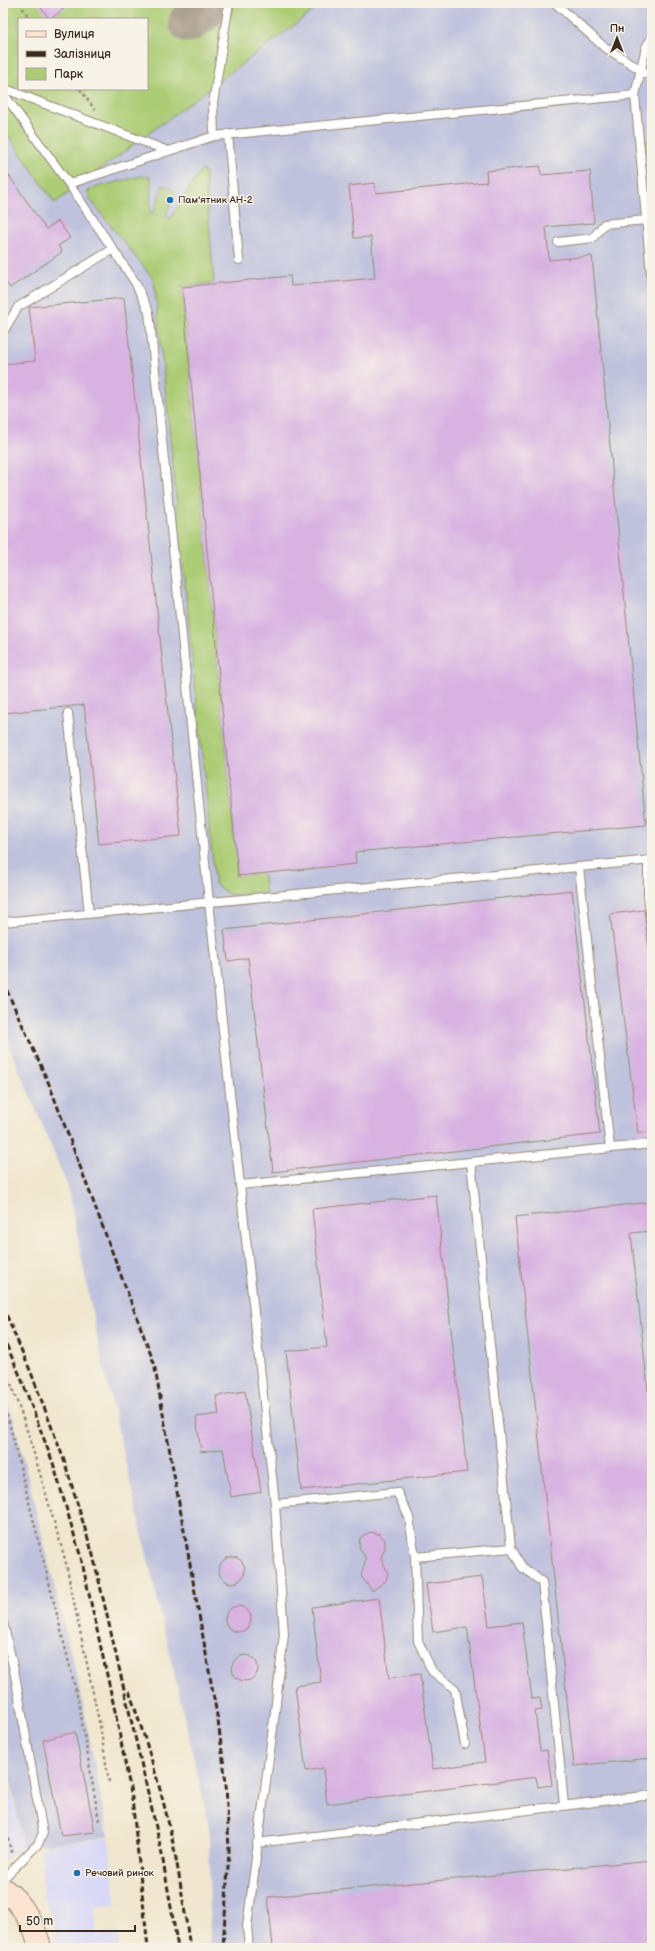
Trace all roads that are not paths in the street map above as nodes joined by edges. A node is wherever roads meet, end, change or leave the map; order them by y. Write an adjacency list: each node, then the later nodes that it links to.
1 (229, 3): 10 (lane)
2 (556, 3): 4 (lane)
3 (652, 37): 4 (lane)
4 (641, 70): 5 (lane); 8 (lane)
5 (652, 77)
6 (3, 88): 11 (lane)
7 (3, 93): 12 (lane)
8 (635, 95): 9 (lane); 13 (lane)
9 (228, 134): 10 (lane); 16 (lane)
10 (214, 136): 11 (lane)
11 (168, 151): 12 (lane)
12 (69, 184): 15 (lane)
13 (646, 220): 14 (lane); 17 (lane)
14 (558, 242)
15 (113, 249): 18 (lane); 22 (lane)
16 (239, 260)
17 (652, 284)
18 (3, 332)
19 (68, 713): 23 (lane)
20 (650, 860): 21 (lane); 25 (lane)
21 (579, 867): 22 (lane); 27 (lane)
22 (209, 902): 23 (lane); 29 (lane)
23 (89, 914): 24 (lane)
24 (3, 922)
25 (652, 929)
26 (652, 1144): 27 (lane)
27 (610, 1148): 28 (lane)
28 (471, 1162): 29 (lane); 31 (lane)
29 (240, 1185): 30 (lane)
30 (275, 1504): 32 (lane); 37 (lane)
31 (511, 1548): 32 (lane); 36 (lane)
32 (415, 1557): 34 (lane)
33 (3, 1622): 38 (lane)
34 (465, 1744)
35 (652, 1795): 36 (lane)
36 (564, 1805): 37 (lane)
37 (257, 1842): 41 (lane)
38 (3, 1879)
39 (3, 1889): 40 (main road)
40 (40, 1948)
41 (249, 1948)

